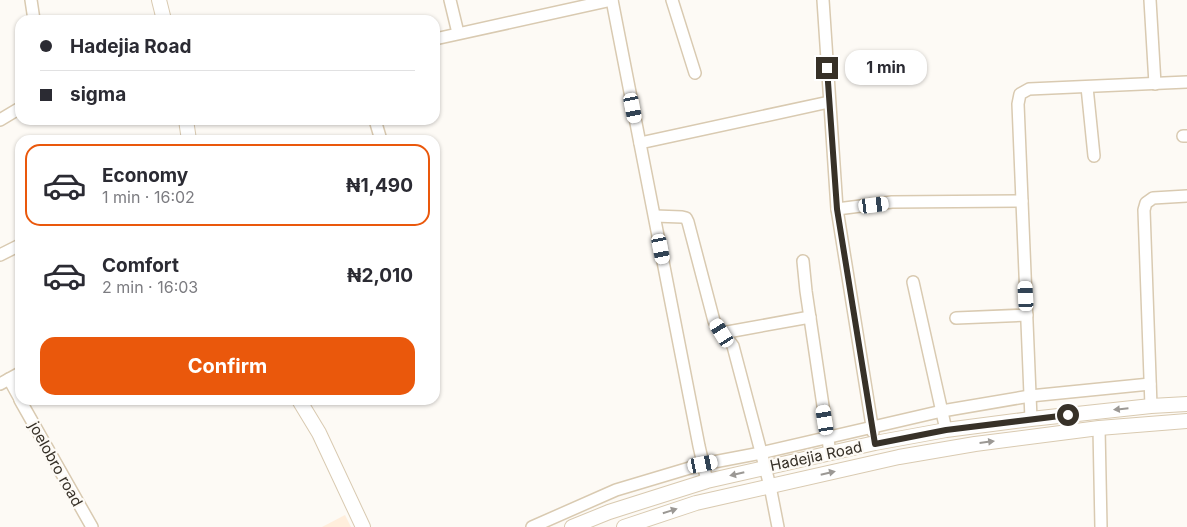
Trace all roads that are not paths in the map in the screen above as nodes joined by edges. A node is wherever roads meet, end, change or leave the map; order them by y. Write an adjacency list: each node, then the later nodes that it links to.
1 (31, 0): 8 (street)
2 (159, 0): 9 (main road)
3 (450, 0): 10 (street)
4 (612, 0): 10 (street); 19 (street)
5 (672, 0): 12 (street)
6 (823, 0): 16 (street)
7 (1150, 0): 14 (street)
8 (33, 15)
9 (163, 15)
10 (458, 33): 11 (street)
11 (440, 37)
12 (695, 73)
13 (1187, 82): 14 (street)
14 (1155, 84): 15 (street)
15 (1087, 86): 20 (street); 22 (street)
16 (829, 102): 19 (street); 23 (street)
17 (15, 111): 18 (street)
18 (0, 120)
19 (640, 143): 24 (street)
20 (1094, 156)
21 (1187, 196): 34 (street)
22 (1022, 201): 23 (street); 29 (street)
23 (837, 209): 44 (street)
24 (655, 216): 32 (street); 51 (street)
25 (15, 248): 26 (street)
26 (0, 255)
27 (803, 260): 30 (street)
28 (913, 282): 41 (street)
29 (1027, 316): 31 (street); 36 (street)
30 (810, 317): 32 (street); 47 (street)
31 (956, 318)
32 (722, 333): 49 (street)
33 (4, 381): 35 (street, joelobro road)
34 (1150, 384): 36 (street); 40 (street)
35 (15, 394)
36 (1030, 396): 41 (street); 42 (street)
37 (1187, 404): 40 (main road, Hadejia Road)
38 (23, 405): 55 (street, joelobro road)
39 (302, 405): 56 (main road)
40 (1151, 406): 42 (main road, Hadejia Road, one-way to 42)
41 (942, 411): 44 (street); 46 (street)
42 (1032, 419): 46 (main road, Hadejia Road)
43 (1187, 421): 45 (main road, Hadejia Road)
44 (872, 426): 47 (street); 48 (street)
45 (1098, 428): 54 (main road, Hadejia Road, one-way to 45); 61 (street)
46 (946, 430): 48 (main road, Hadejia Road)
47 (828, 437): 49 (street); 50 (street)
48 (875, 444): 50 (main road, Hadejia Road)
49 (761, 453): 51 (street); 52 (street)
50 (830, 453): 52 (main road, Hadejia Road)
51 (703, 464): 53 (street); 57 (street)
52 (765, 467): 53 (main road, Hadejia Road, one-way to 53); 54 (street)
53 (707, 481): 58 (main road, Hadejia Road)
54 (770, 486): 59 (main road, Hadejia Road, one-way to 54); 60 (street)
55 (92, 527)
56 (363, 527)
57 (532, 527)
58 (572, 527)
59 (624, 527)
60 (778, 527)
61 (1101, 527)

